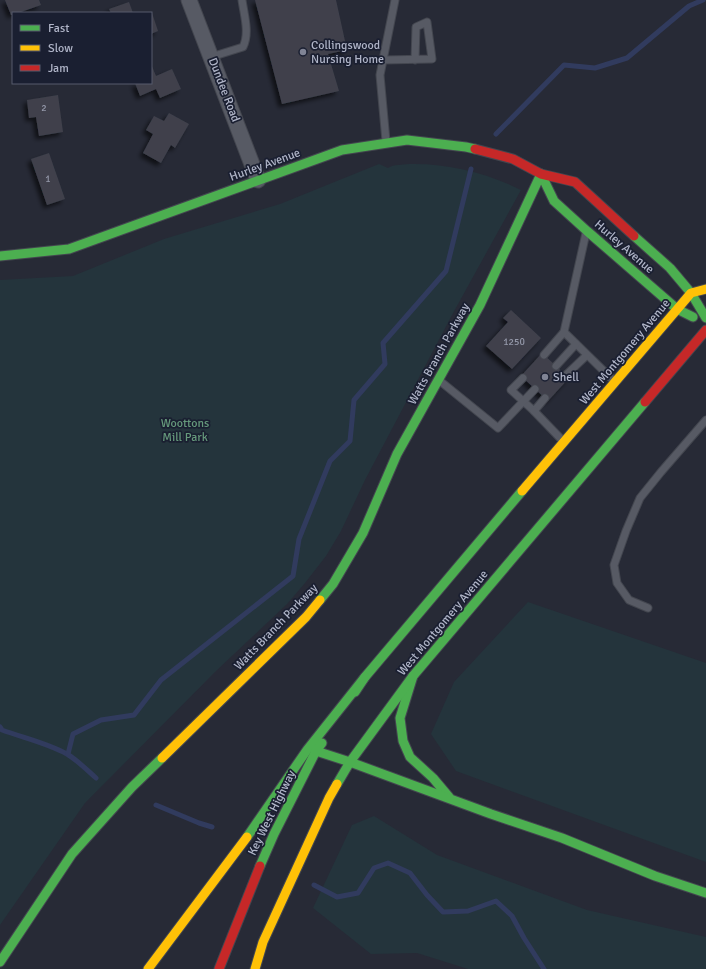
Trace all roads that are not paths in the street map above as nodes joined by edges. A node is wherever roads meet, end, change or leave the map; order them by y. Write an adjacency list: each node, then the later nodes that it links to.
1 (189, 0): 4 (street, Dundee Road)
2 (242, 0): 4 (lane)
3 (395, 0): 5 (lane)
4 (211, 57): 9 (street, Dundee Road)
5 (383, 60): 6 (lane); 7 (lane)
6 (415, 60): 6 (lane)
7 (386, 143): 8 (main road, Hurley Avenue); 9 (main road, Hurley Avenue)
8 (541, 174): 10 (main road, Hurley Avenue); 13 (main road, Hurley Avenue); 25 (main road, Watts Branch Parkway)
9 (258, 180): 11 (main road, Hurley Avenue)
10 (587, 231): 14 (main road, Hurley Avenue); 18 (lane)
11 (0, 256)
12 (706, 289): 13 (main road)
13 (691, 293): 14 (main road, West Montgomery Avenue); 15 (main road, Hurley Avenue)
14 (677, 309): 16 (main road, Hurley Avenue); 26 (main road, West Montgomery Avenue)
15 (706, 318)
16 (706, 323)
17 (706, 330): 34 (main road, West Montgomery Avenue)
18 (564, 332): 19 (lane); 20 (lane)
19 (576, 344): 21 (lane); 22 (lane)
20 (544, 355)
21 (587, 355): 23 (lane); 26 (lane)
22 (556, 366)
23 (566, 376)
24 (523, 378): 29 (lane)
25 (438, 380): 29 (lane); 40 (main road, Watts Branch Parkway)
26 (615, 382): 32 (main road, West Montgomery Avenue)
27 (535, 389): 29 (lane)
28 (545, 398): 30 (lane)
29 (524, 400): 30 (lane)
30 (534, 411): 32 (lane)
31 (706, 420): 33 (lane)
32 (564, 442): 35 (main road, West Montgomery Avenue)
33 (648, 608)
34 (413, 676): 37 (main road, West Montgomery Avenue); 38 (main road)
35 (365, 677): 36 (main road, Key West Highway); 41 (main road)
36 (316, 751): 37 (main road); 42 (main road, Key West Highway)
37 (350, 762): 38 (main road); 43 (main road, West Montgomery Avenue)
38 (451, 799): 39 (main road)
39 (706, 894)
40 (0, 962)
41 (148, 969)
42 (219, 969)
43 (255, 969)

